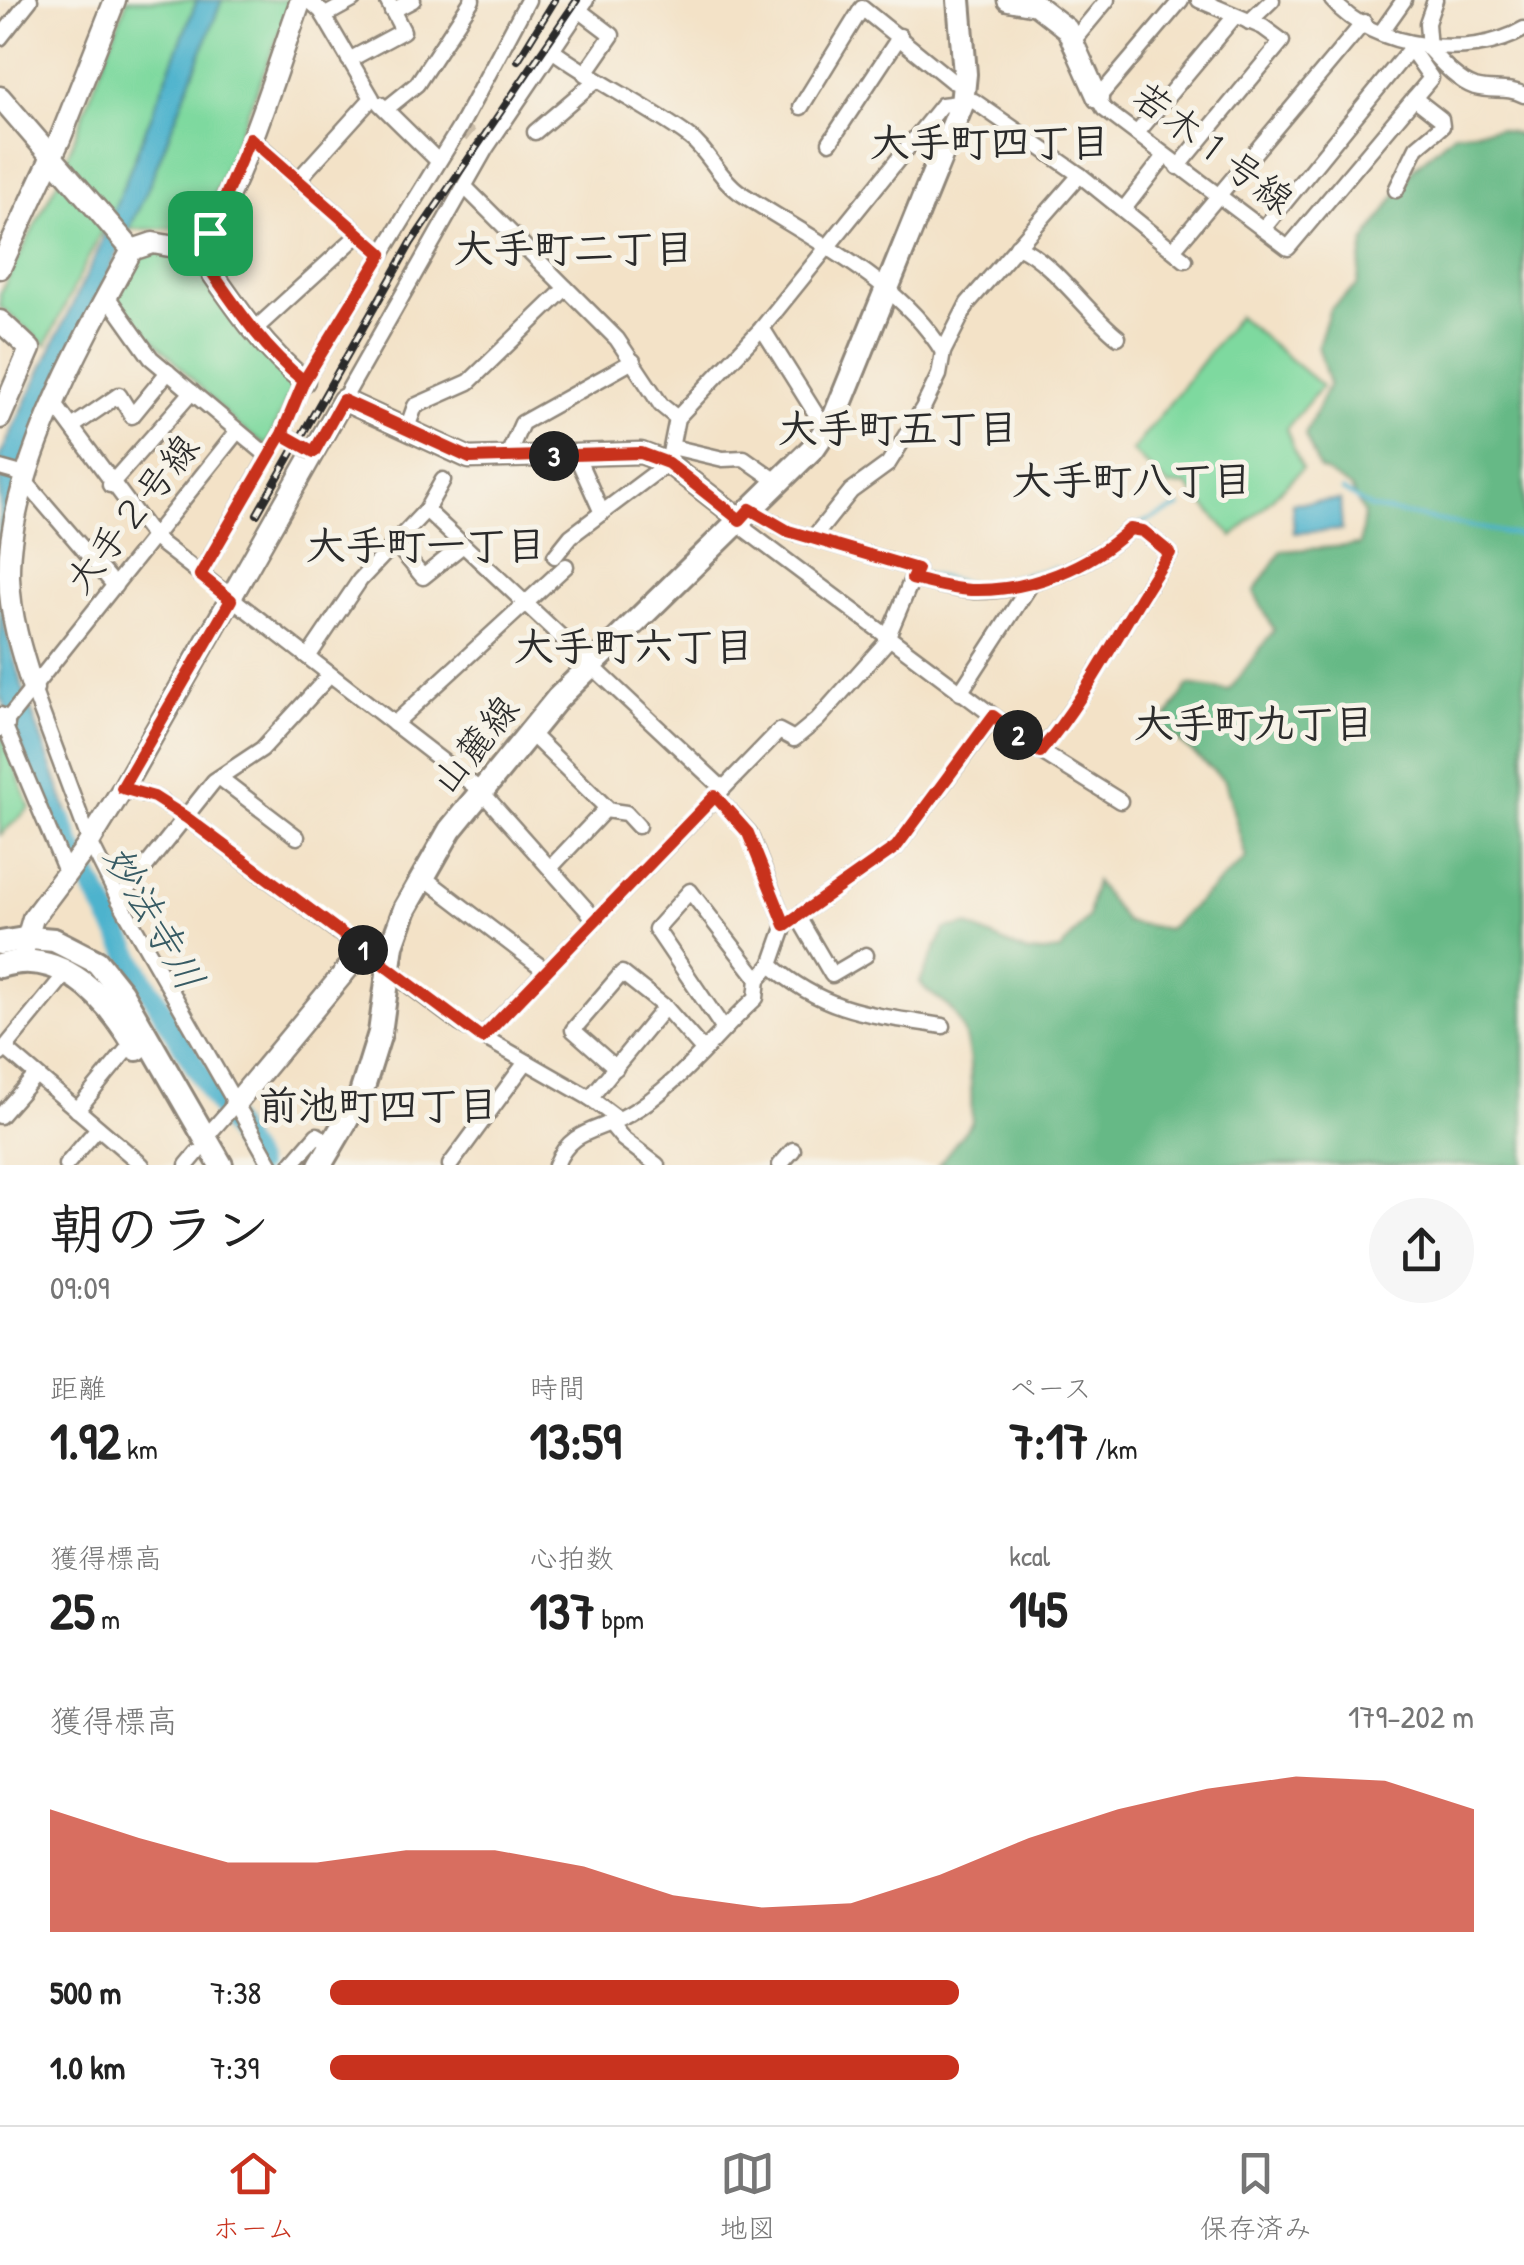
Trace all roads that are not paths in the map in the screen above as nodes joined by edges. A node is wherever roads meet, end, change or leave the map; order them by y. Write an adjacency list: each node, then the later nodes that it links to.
1 (30, 0): 27 (street)
2 (115, 0): 47 (street)
3 (301, 0): 44 (street)
4 (310, 0): 21 (street)
5 (353, 0): 21 (street)
6 (413, 0): 19 (street)
7 (472, 0): 41 (street)
8 (528, 0): 48 (street)
9 (959, 0): 34 (main road, 山麓線)
10 (1008, 0): 18 (street, 若木１号線)
11 (1107, 0): 28 (street)
12 (1182, 0): 38 (street)
13 (1199, 0): 22 (street)
14 (1272, 0): 22 (street)
15 (1332, 0): 23 (street)
16 (1404, 0): 25 (street)
17 (1435, 0): 30 (street)
18 (1036, 2): 28 (street, 若木１号線)
19 (390, 5): 32 (street)
20 (582, 5): 31 (street); 33 (street)
21 (324, 16): 32 (street)
22 (1242, 19): 43 (street); 49 (street)
23 (1364, 22): 25 (street); 54 (street)
24 (1524, 29): 30 (street)
25 (1382, 30): 29 (street)
26 (900, 36): 34 (street); 40 (street); 45 (street)
27 (0, 38)
28 (1074, 41): 38 (street, 若木１号線)
29 (1408, 46): 30 (street); 39 (street); 56 (street)
30 (1429, 49): 35 (street)
31 (552, 50): 33 (street); 52 (street)
32 (350, 60): 37 (street)
33 (590, 78): 42 (street); 59 (street)
34 (963, 95): 50 (street); 59 (street); 65 (main road, 山麓線)
35 (1524, 95)
36 (0, 96): 47 (street)
37 (372, 98): 41 (street); 51 (street)
38 (1098, 98): 43 (street, 若木１号線)
39 (1414, 98): 53 (street); 56 (street, 若木１号線)
40 (801, 107)
41 (386, 109): 48 (street)
42 (534, 132)
43 (1136, 133): 46 (street, 若木１号線)
44 (250, 138): 51 (street); 61 (street)
45 (830, 142)
46 (1165, 156): 49 (street, 若木１号線); 55 (street)
47 (52, 157): 60 (street); 63 (street)
48 (436, 158): 62 (street)
49 (1178, 167): 54 (street, 若木１号線)
50 (1080, 175): 55 (street); 58 (street)
51 (297, 181): 57 (street)
52 (465, 188): 64 (street); 76 (street)
53 (1396, 190)
54 (1218, 196): 55 (street); 56 (street, 若木１号線)
55 (1124, 209)
56 (1263, 229)
57 (357, 236): 62 (street); 69 (street)
58 (1017, 246): 70 (street); 71 (street)
59 (828, 249): 65 (street); 68 (street)
60 (132, 250): 61 (street); 66 (street)
61 (197, 251): 69 (street)
62 (382, 254): 74 (street)
63 (0, 268)
64 (566, 288): 72 (street); 82 (street)
65 (886, 290): 71 (street); 81 (main road, 山麓線)
66 (107, 296): 73 (street, 大手２号線); 77 (street)
67 (0, 321): 78 (street)
68 (762, 328): 79 (street); 81 (street)
69 (253, 332): 74 (street)
70 (1118, 337)
71 (942, 352): 98 (street)
72 (633, 361): 79 (street); 89 (street)
73 (168, 372): 75 (street, 大手２号線); 80 (street)
74 (304, 381): 84 (street)
75 (192, 392): 83 (street, 大手２号線); 94 (street)
76 (343, 400): 82 (street); 85 (street)
77 (56, 406): 80 (street); 91 (street)
78 (0, 418)
79 (677, 418): 87 (street)
80 (72, 427): 94 (street)
81 (826, 430): 93 (main road, 山麓線)
82 (406, 431): 89 (street)
83 (236, 433): 88 (street); 99 (street, 大手２号線)
84 (282, 434): 85 (street, bridge); 88 (street)
85 (314, 452): 106 (street)
86 (576, 455): 87 (street); 89 (street); 96 (street)
87 (670, 455): 93 (street); 96 (street); 97 (street)
88 (268, 456): 102 (street)
89 (507, 457)
90 (0, 468): 91 (street)
91 (22, 477): 105 (street); 112 (street)
92 (444, 480): 95 (street)
93 (778, 482): 97 (main road, 山麓線)
94 (110, 485): 99 (street)
95 (426, 510): 100 (street); 101 (street)
96 (602, 513): 107 (street)
97 (746, 520): 98 (street); 108 (street); 110 (main road, 山麓線)
98 (814, 537): 103 (street)
99 (154, 538): 102 (street); 105 (street, 大手２号線)
100 (394, 542): 101 (street); 109 (street)
101 (464, 545): 107 (street)
102 (200, 575): 106 (street)
103 (914, 576): 104 (street); 108 (street)
104 (1032, 582): 113 (street); 118 (street)
105 (115, 586): 112 (street, 大手２号線)
106 (231, 600): 109 (street); 120 (street)
107 (526, 606): 110 (street); 116 (street)
108 (889, 637): 113 (street); 122 (street)
109 (308, 657): 111 (street)
110 (588, 668): 117 (main road, 山麓線); 122 (street)
111 (330, 675): 116 (street); 119 (street)
112 (33, 689): 115 (street, 大手２号線); 128 (street)
113 (960, 693): 114 (street)
114 (993, 716): 118 (street); 134 (street)
115 (1, 724): 130 (street)
116 (394, 724): 121 (street)
117 (529, 732): 121 (main road, 山麓線); 124 (street)
118 (1040, 752): 123 (street)
119 (220, 778): 125 (street); 127 (street)
120 (122, 788): 125 (street); 128 (street)
121 (481, 791): 129 (street); 131 (main road, 山麓線)
122 (718, 792): 133 (street); 134 (street)
123 (1120, 801)
124 (609, 810): 126 (street); 129 (street)
125 (187, 818): 132 (street); 136 (street)
126 (638, 826)
127 (297, 837)
128 (88, 845): 130 (street); 132 (street)
129 (552, 866): 133 (street)
130 (67, 874): 135 (street)
131 (422, 876): 141 (main road, 山麓線); 142 (street)
132 (119, 900): 155 (street)
133 (594, 918): 142 (street)
134 (792, 921): 137 (street); 139 (street)
135 (30, 938): 138 (main road); 140 (street); 161 (main road)
136 (363, 950): 141 (street); 155 (street)
137 (866, 954)
138 (4, 957): 140 (main road)
139 (772, 965): 143 (street); 145 (street)
140 (61, 968): 148 (main road); 150 (street)
141 (389, 969): 147 (street); 160 (main road, 山麓線)
142 (544, 970): 147 (street)
143 (758, 978): 146 (street); 146 (street)
144 (665, 1007): 149 (street); 152 (street); 152 (street)
145 (943, 1026)
146 (723, 1028): 149 (street)
147 (482, 1038): 151 (street)
148 (133, 1042): 156 (street); 161 (main road)
149 (703, 1050): 158 (street)
150 (3, 1052): 153 (street)
151 (526, 1062): 154 (street); 169 (street)
152 (616, 1068): 154 (street)
153 (36, 1074): 156 (street); 157 (street)
154 (590, 1098): 158 (street)
155 (233, 1107): 161 (street); 166 (street)
156 (77, 1110): 159 (street)
157 (0, 1116)
158 (614, 1120): 170 (street); 171 (street)
159 (98, 1128): 163 (street); 164 (street)
160 (334, 1145): 167 (street); 168 (main road, 山麓線)
161 (202, 1150): 165 (main road)
162 (793, 1150): 172 (street)
163 (132, 1162)
164 (66, 1165)
165 (220, 1165)
166 (271, 1165)
167 (292, 1165)
168 (320, 1165)
169 (451, 1165)
170 (556, 1165)
171 (657, 1165)
172 (780, 1165)

